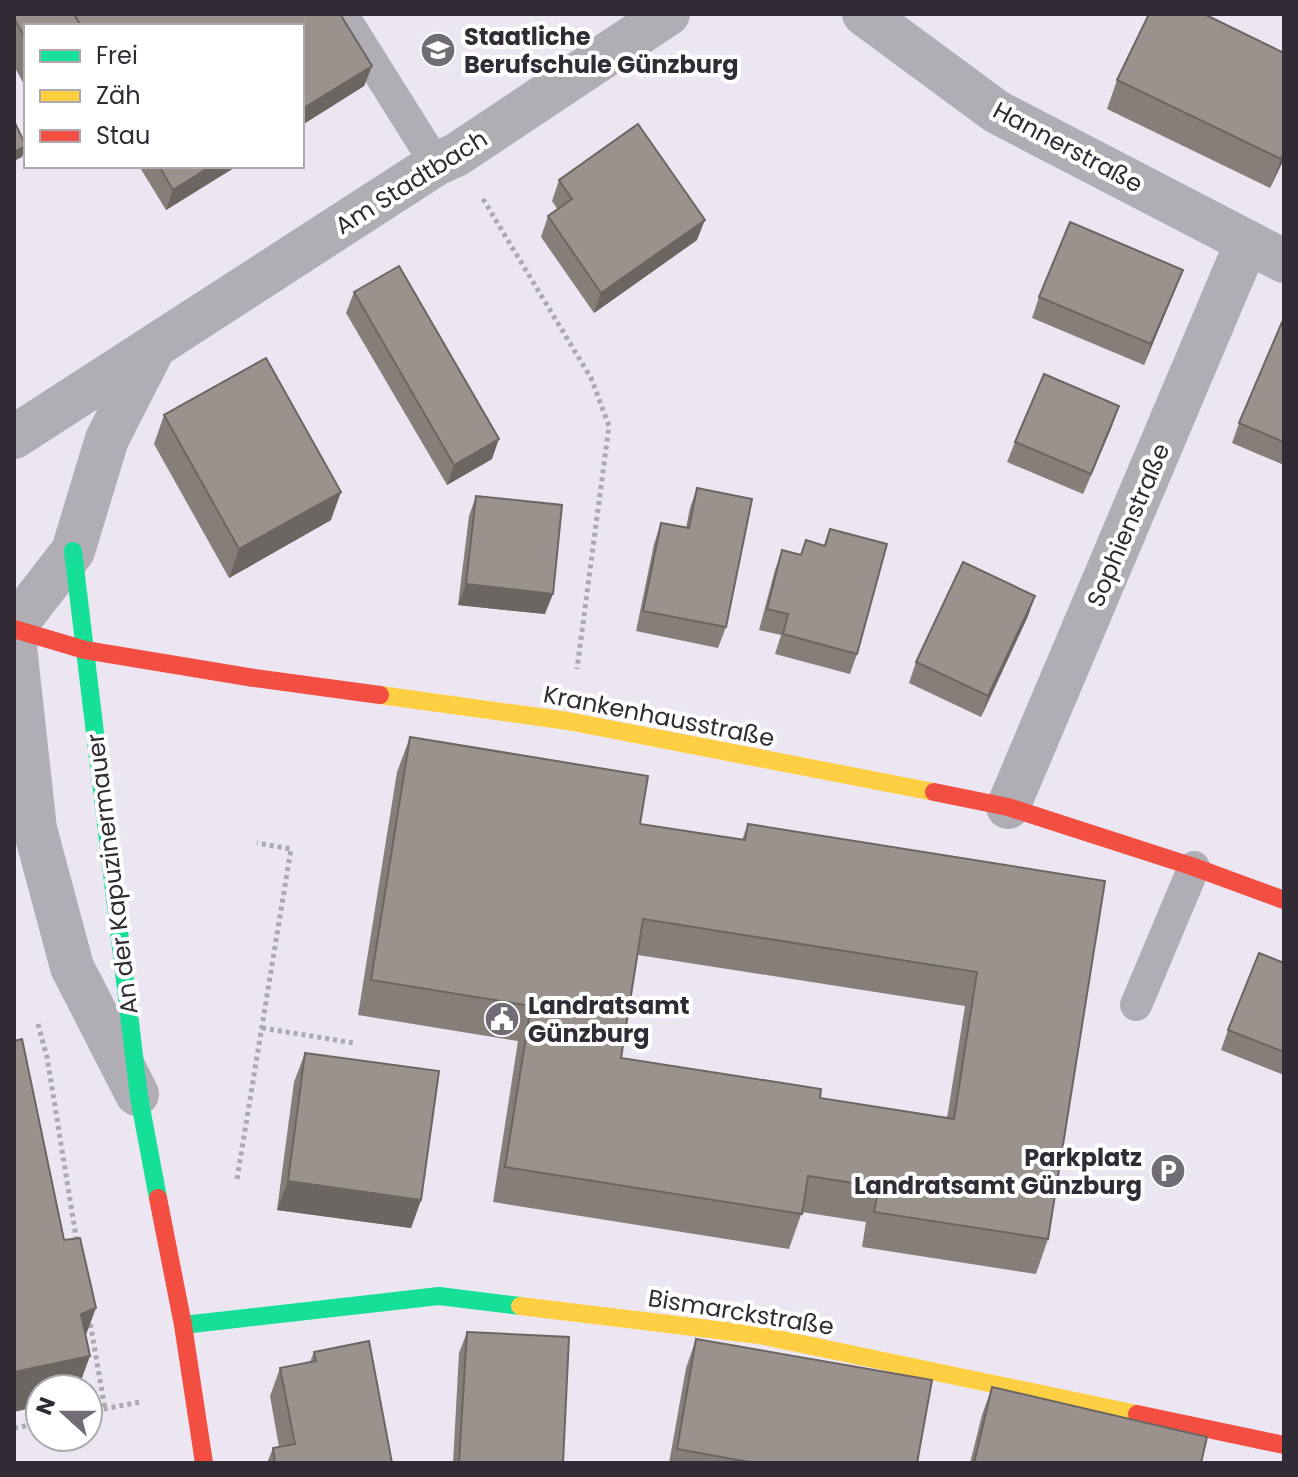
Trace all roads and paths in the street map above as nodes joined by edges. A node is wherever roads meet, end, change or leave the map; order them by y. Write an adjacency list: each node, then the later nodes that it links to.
1 (342, 14): 4 (lane)
2 (668, 14): 4 (street, Am Stadtbach)
3 (864, 14): 5 (street, Hannerstraße)
4 (446, 160): 6 (street, Am Stadtbach); 12 (path)
5 (1266, 251): 13 (street, Sophienstraße)
6 (153, 349): 7 (street, Am Stadtbach); 8 (street, Am Stadtbach)
7 (14, 437)
8 (73, 551): 9 (street, Am Stadtbach); 11 (street, Am Stadtbach)
9 (14, 628): 11 (street, Krankenhausstraße)
10 (14, 638): 21 (street, An der Kapuzinermauer)
11 (85, 650): 12 (street, Krankenhausstraße); 21 (street, An der Kapuzinermauer)
12 (568, 721): 13 (street, Krankenhausstraße)
13 (1008, 807): 15 (street, Krankenhausstraße)
14 (257, 843): 19 (path)
15 (1194, 867): 16 (street, Krankenhausstraße); 17 (lane)
16 (1284, 900)
17 (1136, 1005)
18 (34, 1011): 23 (path)
19 (262, 1028): 20 (path); 22 (path)
20 (354, 1043)
21 (139, 1097): 25 (street, An der Kapuzinermauer)
22 (237, 1179)
23 (80, 1256)
24 (87, 1302): 26 (path)
25 (183, 1325): 27 (street, Bismarckstraße); 28 (street, An der Kapuzinermauer)
26 (105, 1409)
27 (1284, 1445)
28 (204, 1463)

